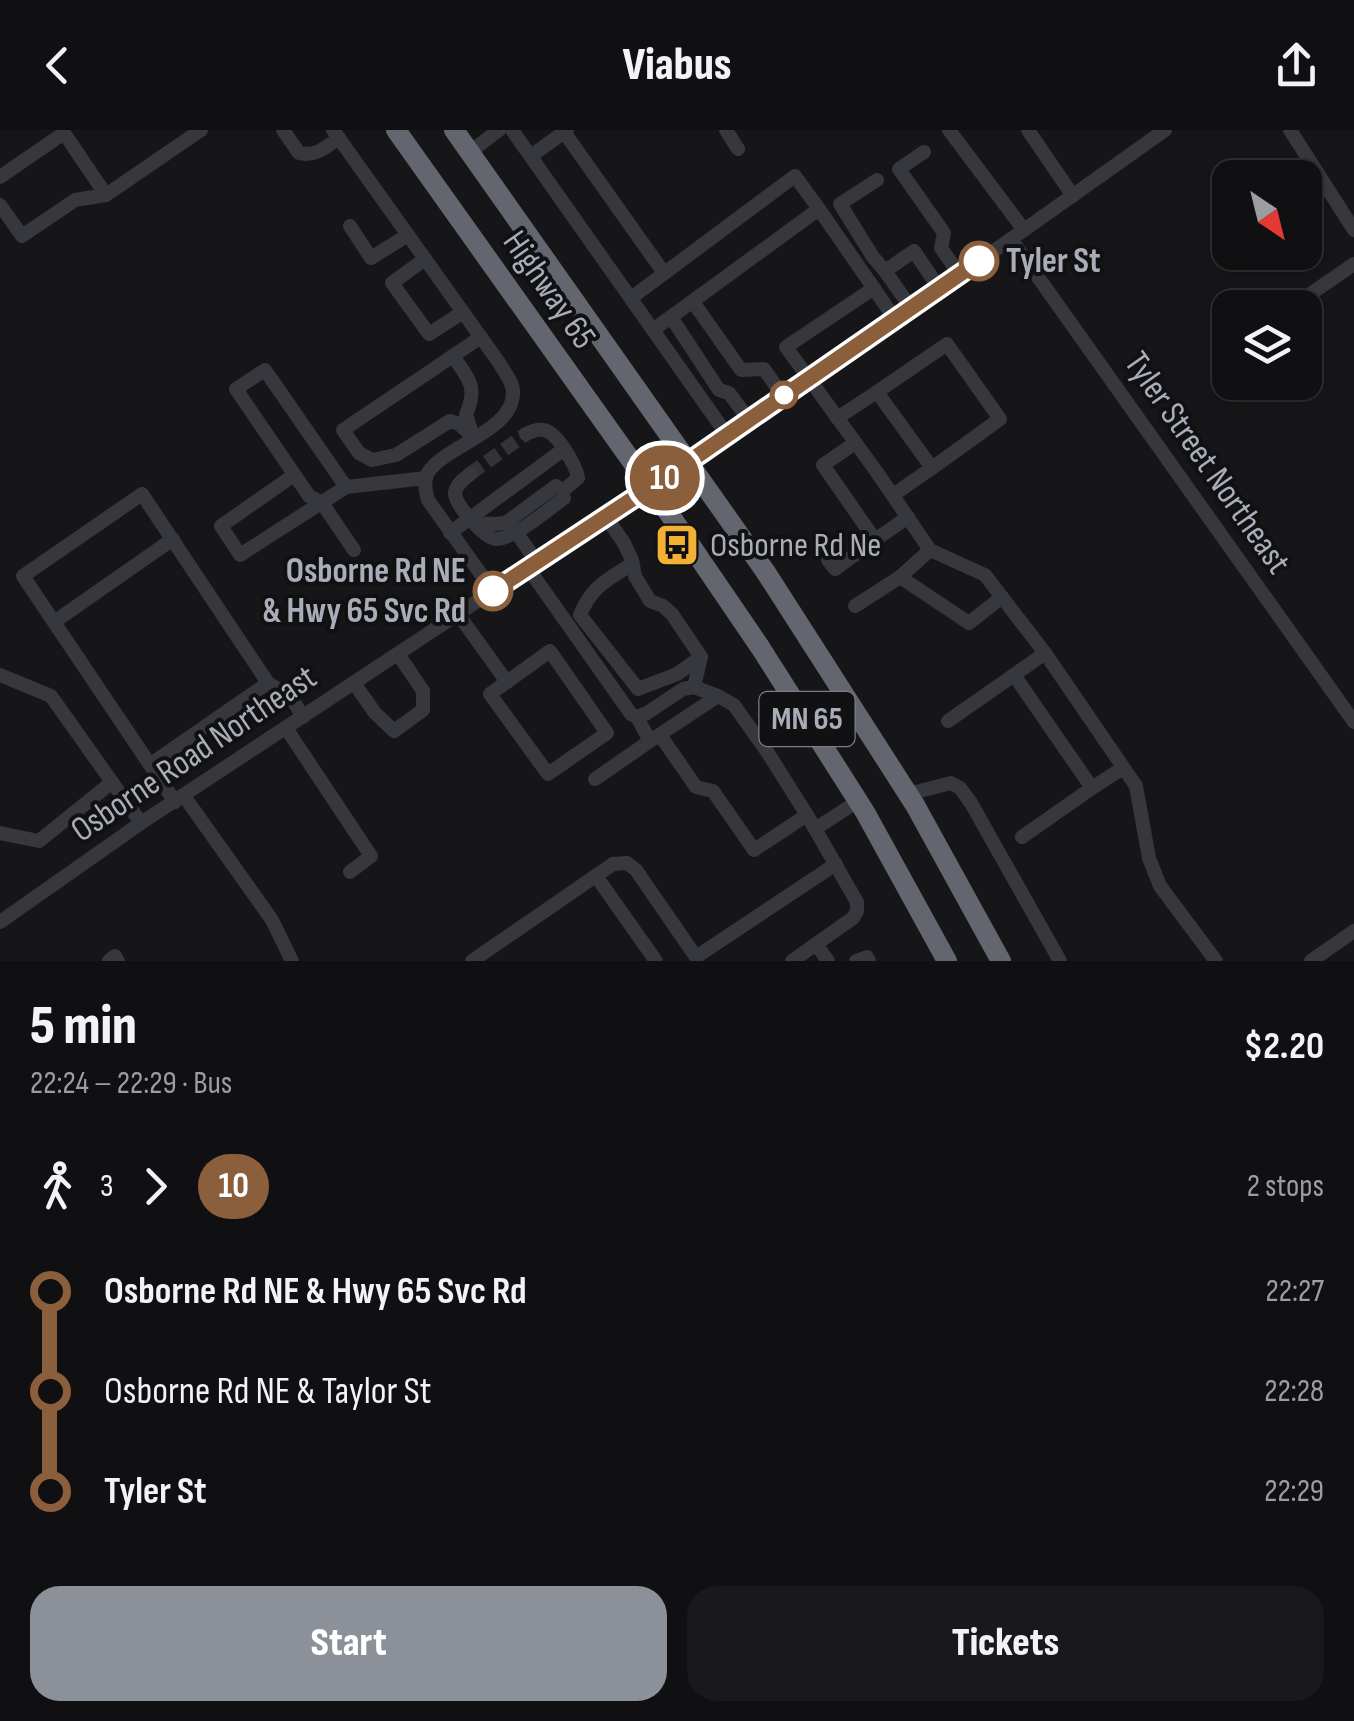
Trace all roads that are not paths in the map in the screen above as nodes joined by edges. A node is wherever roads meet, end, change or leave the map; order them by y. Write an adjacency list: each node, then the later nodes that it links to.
1 (201, 130): 20 (street)
2 (282, 130): 13 (street)
3 (396, 130): 68 (highway, Highway 65 / MN 65)
4 (454, 130): 15 (highway, Highway 65 / MN 65)
5 (499, 130): 15 (street)
6 (512, 130): 17 (street)
7 (726, 130): 14 (street)
8 (949, 130): 25 (street)
9 (1028, 130): 21 (street)
10 (1165, 130): 21 (street, Osborne Road Northeast)
11 (1290, 130): 26 (street)
12 (566, 131): 17 (street); 32 (street)
13 (336, 134): 27 (street)
14 (738, 148)
15 (470, 152): 62 (highway, Highway 65 / MN 65)
16 (924, 152): 33 (street)
17 (531, 156): 37 (street)
18 (0, 176): 20 (street)
19 (877, 180): 31 (street)
20 (106, 195): 22 (street)
21 (1073, 196): 25 (street, Osborne Road Northeast)
22 (0, 205)
23 (819, 209): 32 (street); 34 (street); 38 (street)
24 (350, 226): 27 (street)
25 (1024, 230): 28 (street, Osborne Road Northeast)
26 (1354, 230)
27 (408, 235): 29 (street)
28 (1011, 239): 33 (street, Osborne Road Northeast); 105 (street, Tyler Street Northeast)
29 (425, 259): 40 (street); 40 (street)
30 (1354, 264): 36 (street)
31 (885, 271): 35 (street); 39 (street)
32 (664, 273): 37 (street)
33 (960, 275): 35 (street, Osborne Road Northeast)
34 (874, 288): 42 (street); 48 (street)
35 (939, 288): 39 (street, Osborne Road Northeast)
36 (1316, 290)
37 (630, 298): 43 (street)
38 (693, 302): 41 (street); 52 (street)
39 (911, 308): 42 (street, Osborne Road Northeast)
40 (463, 312): 44 (street)
41 (672, 316): 43 (street); 46 (street)
42 (895, 318): 48 (street, Osborne Road Northeast)
43 (654, 330): 47 (street)
44 (480, 337): 45 (street); 59 (street)
45 (453, 356): 53 (street); 56 (street)
46 (700, 360): 47 (street); 49 (street)
47 (683, 372): 51 (street)
48 (809, 378): 52 (street, Osborne Road Northeast); 54 (street)
49 (716, 385): 51 (street); 55 (street)
50 (878, 392): 54 (street); 63 (street); 63 (street)
51 (700, 396): 58 (street)
52 (783, 396): 55 (street, Osborne Road Northeast)
53 (466, 412): 56 (street); 59 (street)
54 (837, 418): 60 (street)
55 (749, 420): 58 (street, Osborne Road Northeast)
56 (451, 422): 59 (street)
57 (526, 434): 61 (street)
58 (727, 435): 62 (street, Osborne Road Northeast)
59 (474, 438): 66 (street)
60 (855, 442): 70 (street); 78 (street)
61 (564, 449): 69 (street); 74 (street)
62 (687, 463): 68 (street, Osborne Road Northeast); 113 (highway, MN 65)
63 (932, 468): 70 (street)
64 (294, 474): 67 (street); 71 (street); 71 (street)
65 (470, 474): 74 (street)
66 (426, 478): 67 (street); 76 (street)
67 (346, 487): 71 (street)
68 (650, 487): 72 (street, Osborne Road Northeast); 115 (highway, MN 65)
69 (562, 490): 74 (street); 75 (street)
70 (893, 495): 73 (street)
71 (322, 504): 79 (street)
72 (606, 516): 82 (street); 83 (street, Osborne Road Northeast)
73 (908, 517): 78 (street); 80 (street)
74 (474, 522): 75 (street); 76 (street)
75 (516, 532): 83 (street)
76 (450, 533): 85 (street)
77 (173, 539): 89 (street); 89 (street); 98 (street)
78 (875, 540): 81 (street)
79 (354, 550)
80 (930, 550): 84 (street); 86 (street)
81 (828, 560)
82 (632, 564): 90 (street); 94 (street)
83 (532, 565): 85 (street, Osborne Road Northeast); 91 (street)
84 (900, 577): 86 (street); 87 (street)
85 (493, 591): 88 (street, Osborne Road Northeast)
86 (1002, 596): 92 (street)
87 (854, 606)
88 (458, 614): 93 (street, Osborne Road Northeast); 97 (street)
89 (54, 622): 108 (street)
90 (595, 632): 91 (street); 94 (street)
91 (580, 642): 103 (street)
92 (1045, 653): 96 (street); 109 (street)
93 (398, 654): 99 (street, Osborne Road Northeast); 99 (street)
94 (702, 657): 100 (street)
95 (0, 675): 111 (street)
96 (1014, 675): 104 (street); 112 (street)
97 (507, 682): 97 (street)
98 (268, 683): 102 (street); 108 (street)
99 (354, 683): 102 (street, Osborne Road Northeast)
100 (694, 687): 101 (street); 103 (street)
101 (718, 696): 107 (street); 116 (street)
102 (303, 717): 106 (street, Osborne Road Northeast)
103 (637, 717): 107 (street)
104 (948, 721)
105 (1354, 722)
106 (286, 728): 114 (street, Osborne Road Northeast); 121 (street)
107 (655, 738): 110 (street); 116 (street)
108 (150, 764): 114 (street)
109 (1124, 768): 112 (street); 139 (street)
110 (595, 779)
111 (111, 783): 117 (street); 118 (street)
112 (1092, 788): 119 (street)
113 (908, 794): 137 (highway, MN 65); 138 (street)
114 (180, 799): 117 (street, Osborne Road Northeast); 129 (street)
115 (858, 801): 116 (street); 136 (highway, MN 65)
116 (811, 822): 120 (street)
117 (142, 824): 123 (street, Osborne Road Northeast)
118 (0, 834)
119 (1022, 838)
120 (836, 864): 125 (street); 126 (street)
121 (350, 872)
122 (596, 876): 126 (street); 130 (street); 131 (street)
123 (0, 922)
124 (1354, 932): 140 (street)
125 (816, 944): 132 (street); 133 (street)
126 (693, 959)
127 (108, 961): 128 (street)
128 (118, 961)
129 (292, 961)
130 (472, 961)
131 (656, 961)
132 (792, 961)
133 (828, 961)
134 (856, 961): 135 (street)
135 (869, 961)
136 (947, 961)
137 (1001, 961)
138 (1060, 961)
139 (1216, 961)
140 (1310, 961)

